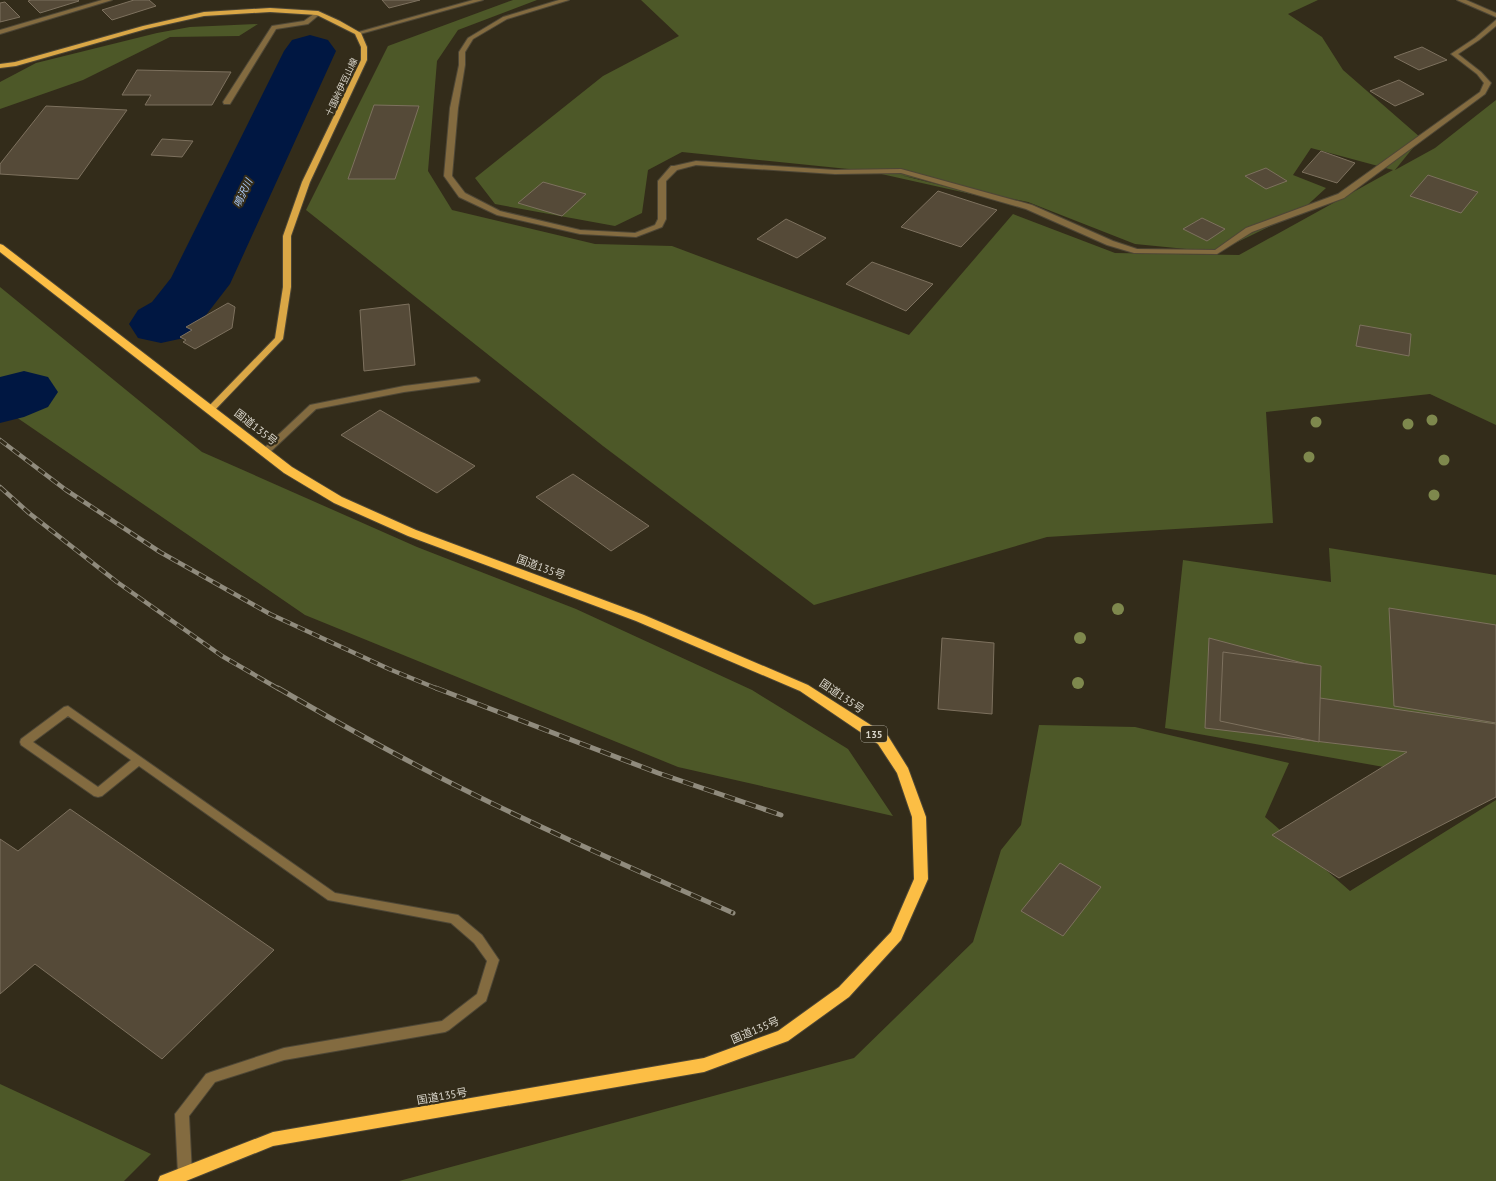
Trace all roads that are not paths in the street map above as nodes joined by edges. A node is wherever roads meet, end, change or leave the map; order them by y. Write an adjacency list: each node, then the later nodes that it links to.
1 (110, 0): 8 (street)
2 (480, 0): 9 (street)
3 (566, 0): 7 (street)
4 (1460, 0): 6 (street)
5 (318, 13): 9 (main road); 10 (main road); 11 (street)
6 (1496, 15)
7 (1496, 22)
8 (0, 32)
9 (358, 33): 14 (main road, 十国峠伊豆山線)
10 (0, 66)
11 (227, 102)
12 (0, 247): 14 (highway, 国道135号 / 135)
13 (476, 380): 15 (street)
14 (211, 409): 15 (highway, 国道135号 / 135)
15 (265, 452): 17 (highway, 国道135号 / 135)
16 (139, 760): 16 (street); 17 (street)
17 (185, 1174): 18 (highway, 国道135号 / 135)
18 (166, 1181)

